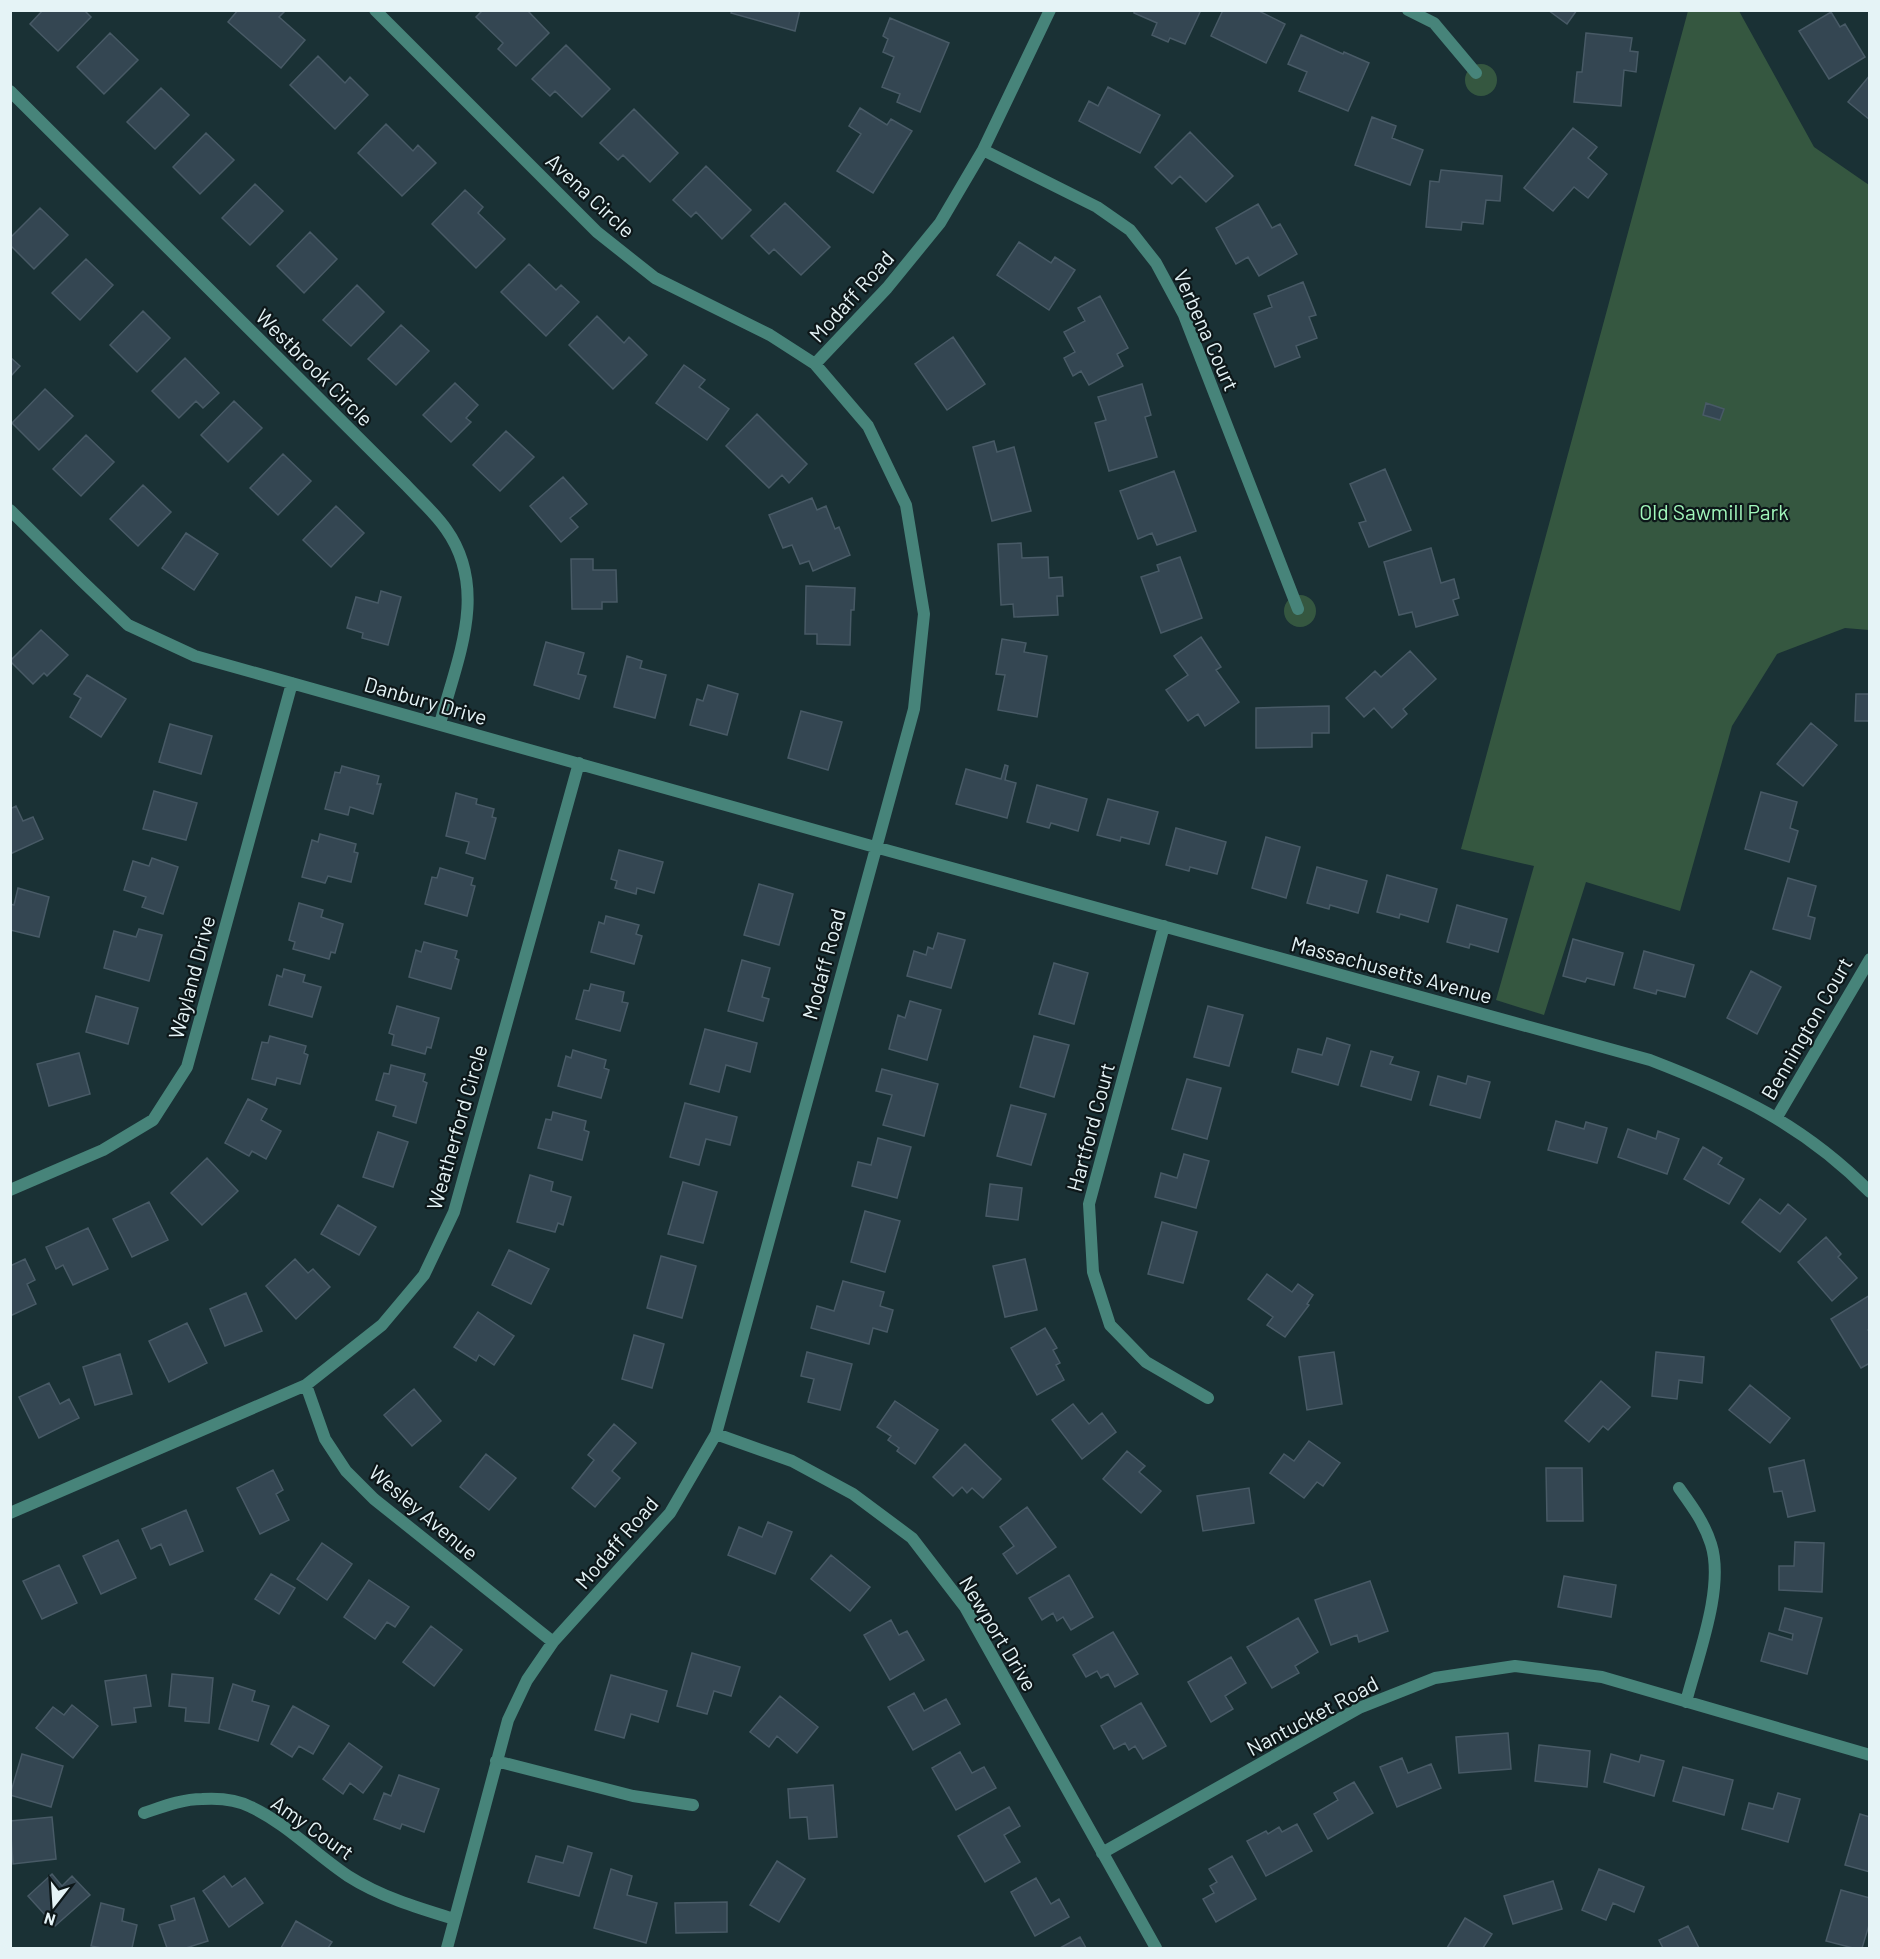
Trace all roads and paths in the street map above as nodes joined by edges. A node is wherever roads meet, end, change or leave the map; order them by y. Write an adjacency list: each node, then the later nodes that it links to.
1 (375, 10): 7 (street, Avena Circle)
2 (1050, 10): 6 (street, Modaff Road)
3 (1408, 10): 4 (street)
4 (1476, 74)
5 (10, 91): 11 (street, Westbrook Circle)
6 (983, 150): 7 (street, Modaff Road); 9 (street, Verbena Court)
7 (815, 364): 13 (street, Modaff Road)
8 (10, 510): 10 (street, Danbury Drive)
9 (1298, 609)
10 (292, 683): 11 (street, Danbury Drive); 17 (street, Wayland Drive)
11 (440, 724): 12 (street, Danbury Drive)
12 (579, 764): 13 (street, Danbury Drive); 19 (street, Weatherford Circle)
13 (875, 847): 14 (street, Massachusetts Avenue); 21 (street, Modaff Road)
14 (1164, 926): 16 (street, Massachusetts Avenue); 20 (street, Hartford Court)
15 (1869, 959): 16 (street, Bennington Court)
16 (1777, 1117): 18 (street, Massachusetts Avenue)
17 (10, 1190)
18 (1869, 1192)
19 (306, 1384): 23 (street, Weatherford Circle); 24 (street, Wesley Avenue)
20 (1208, 1398)
21 (716, 1434): 24 (street, Modaff Road); 30 (street, Newport Drive)
22 (1679, 1488): 25 (street)
23 (10, 1513)
24 (553, 1642): 27 (street, Modaff Road)
25 (1686, 1702): 26 (street, Nantucket Road); 30 (street, Nantucket Road)
26 (1869, 1755)
27 (496, 1761): 28 (street); 31 (street, Modaff Road)
28 (693, 1805)
29 (144, 1813): 31 (street, Amy Court)
30 (1102, 1853): 33 (street, Newport Drive)
31 (454, 1919): 32 (street, Modaff Road)
32 (447, 1948)
33 (1156, 1948)

